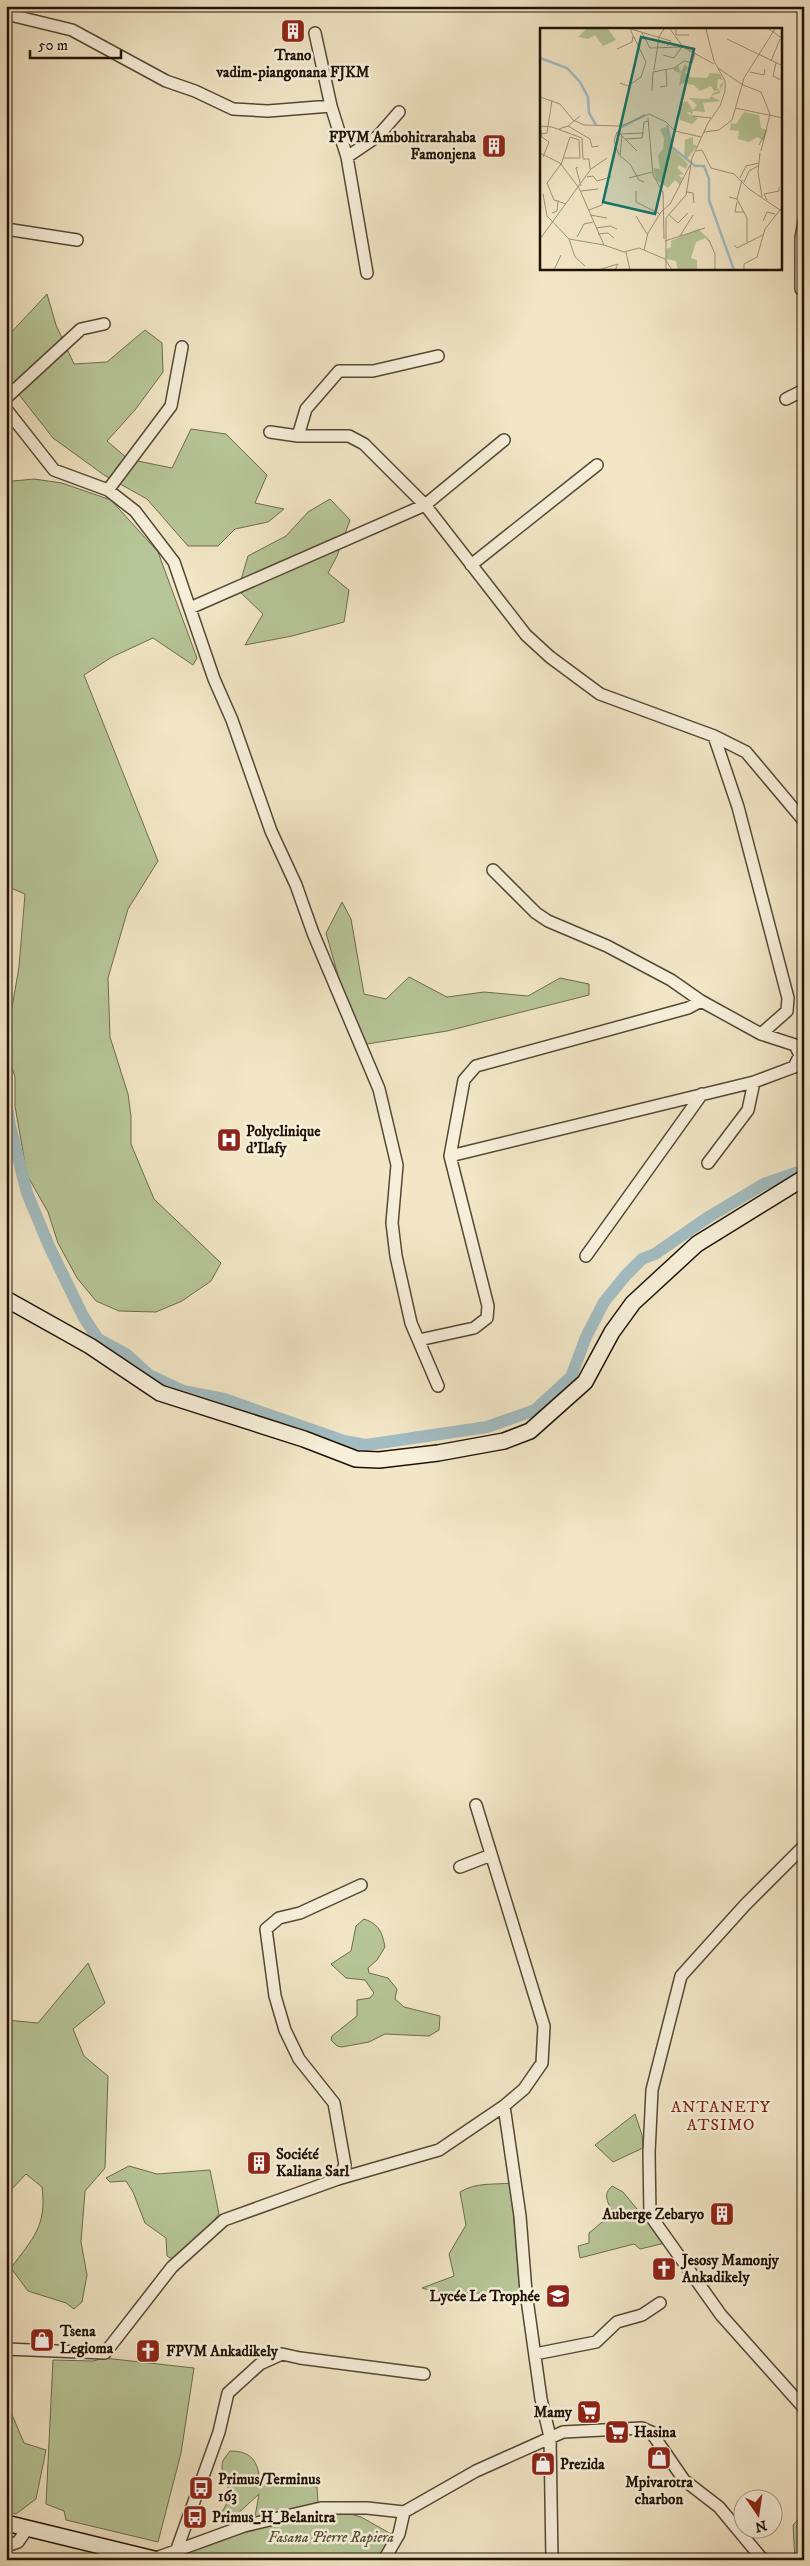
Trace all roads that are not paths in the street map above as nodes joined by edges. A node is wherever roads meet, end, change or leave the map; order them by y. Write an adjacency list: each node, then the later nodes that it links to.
1 (6, 14): 3 (street)
2 (315, 33): 3 (street)
3 (331, 106): 5 (street)
4 (399, 112): 5 (street)
5 (347, 157): 9 (street)
6 (804, 220): 10 (street)
7 (6, 229): 8 (street)
8 (77, 240)
9 (367, 273)
10 (801, 289)
11 (104, 324): 15 (street)
12 (182, 347): 22 (street)
13 (438, 356): 19 (street)
14 (804, 390): 16 (street)
15 (6, 398)
16 (786, 399)
17 (6, 409): 22 (street)
18 (270, 432): 19 (street)
19 (298, 436): 23 (street)
20 (504, 440): 23 (street)
21 (597, 465): 24 (street)
22 (108, 490): 25 (street)
23 (425, 505): 24 (street); 25 (street)
24 (471, 565): 26 (street)
25 (190, 608): 39 (street)
26 (714, 736): 27 (street); 30 (street)
27 (804, 821)
28 (492, 870): 29 (street)
29 (701, 1001): 30 (street); 34 (street)
30 (761, 1034): 31 (street)
31 (802, 1056): 32 (street)
32 (754, 1082): 33 (street); 35 (street)
33 (702, 1094): 34 (street); 37 (street)
34 (450, 1156): 39 (street)
35 (708, 1163)
36 (804, 1178): 38 (street)
37 (586, 1256)
38 (6, 1299)
39 (418, 1340): 40 (street)
40 (438, 1386)
41 (476, 1805): 43 (street)
42 (804, 1846): 52 (street)
43 (491, 1856): 44 (street); 46 (street)
44 (460, 1867)
45 (361, 1884): 47 (street)
46 (504, 2106): 47 (street); 50 (street)
47 (338, 2180): 49 (street)
48 (660, 2304): 50 (street)
49 (6, 2349)
50 (535, 2354): 53 (street)
51 (424, 2374): 58 (street)
52 (804, 2408)
53 (550, 2437): 54 (street); 61 (street); 62 (street)
54 (404, 2512): 58 (street); 60 (street)
55 (6, 2523): 56 (street)
56 (27, 2529): 57 (street); 59 (street)
57 (6, 2546)
58 (177, 2549): 59 (street)
59 (157, 2559)
60 (384, 2560)
61 (552, 2560)
62 (763, 2560)

